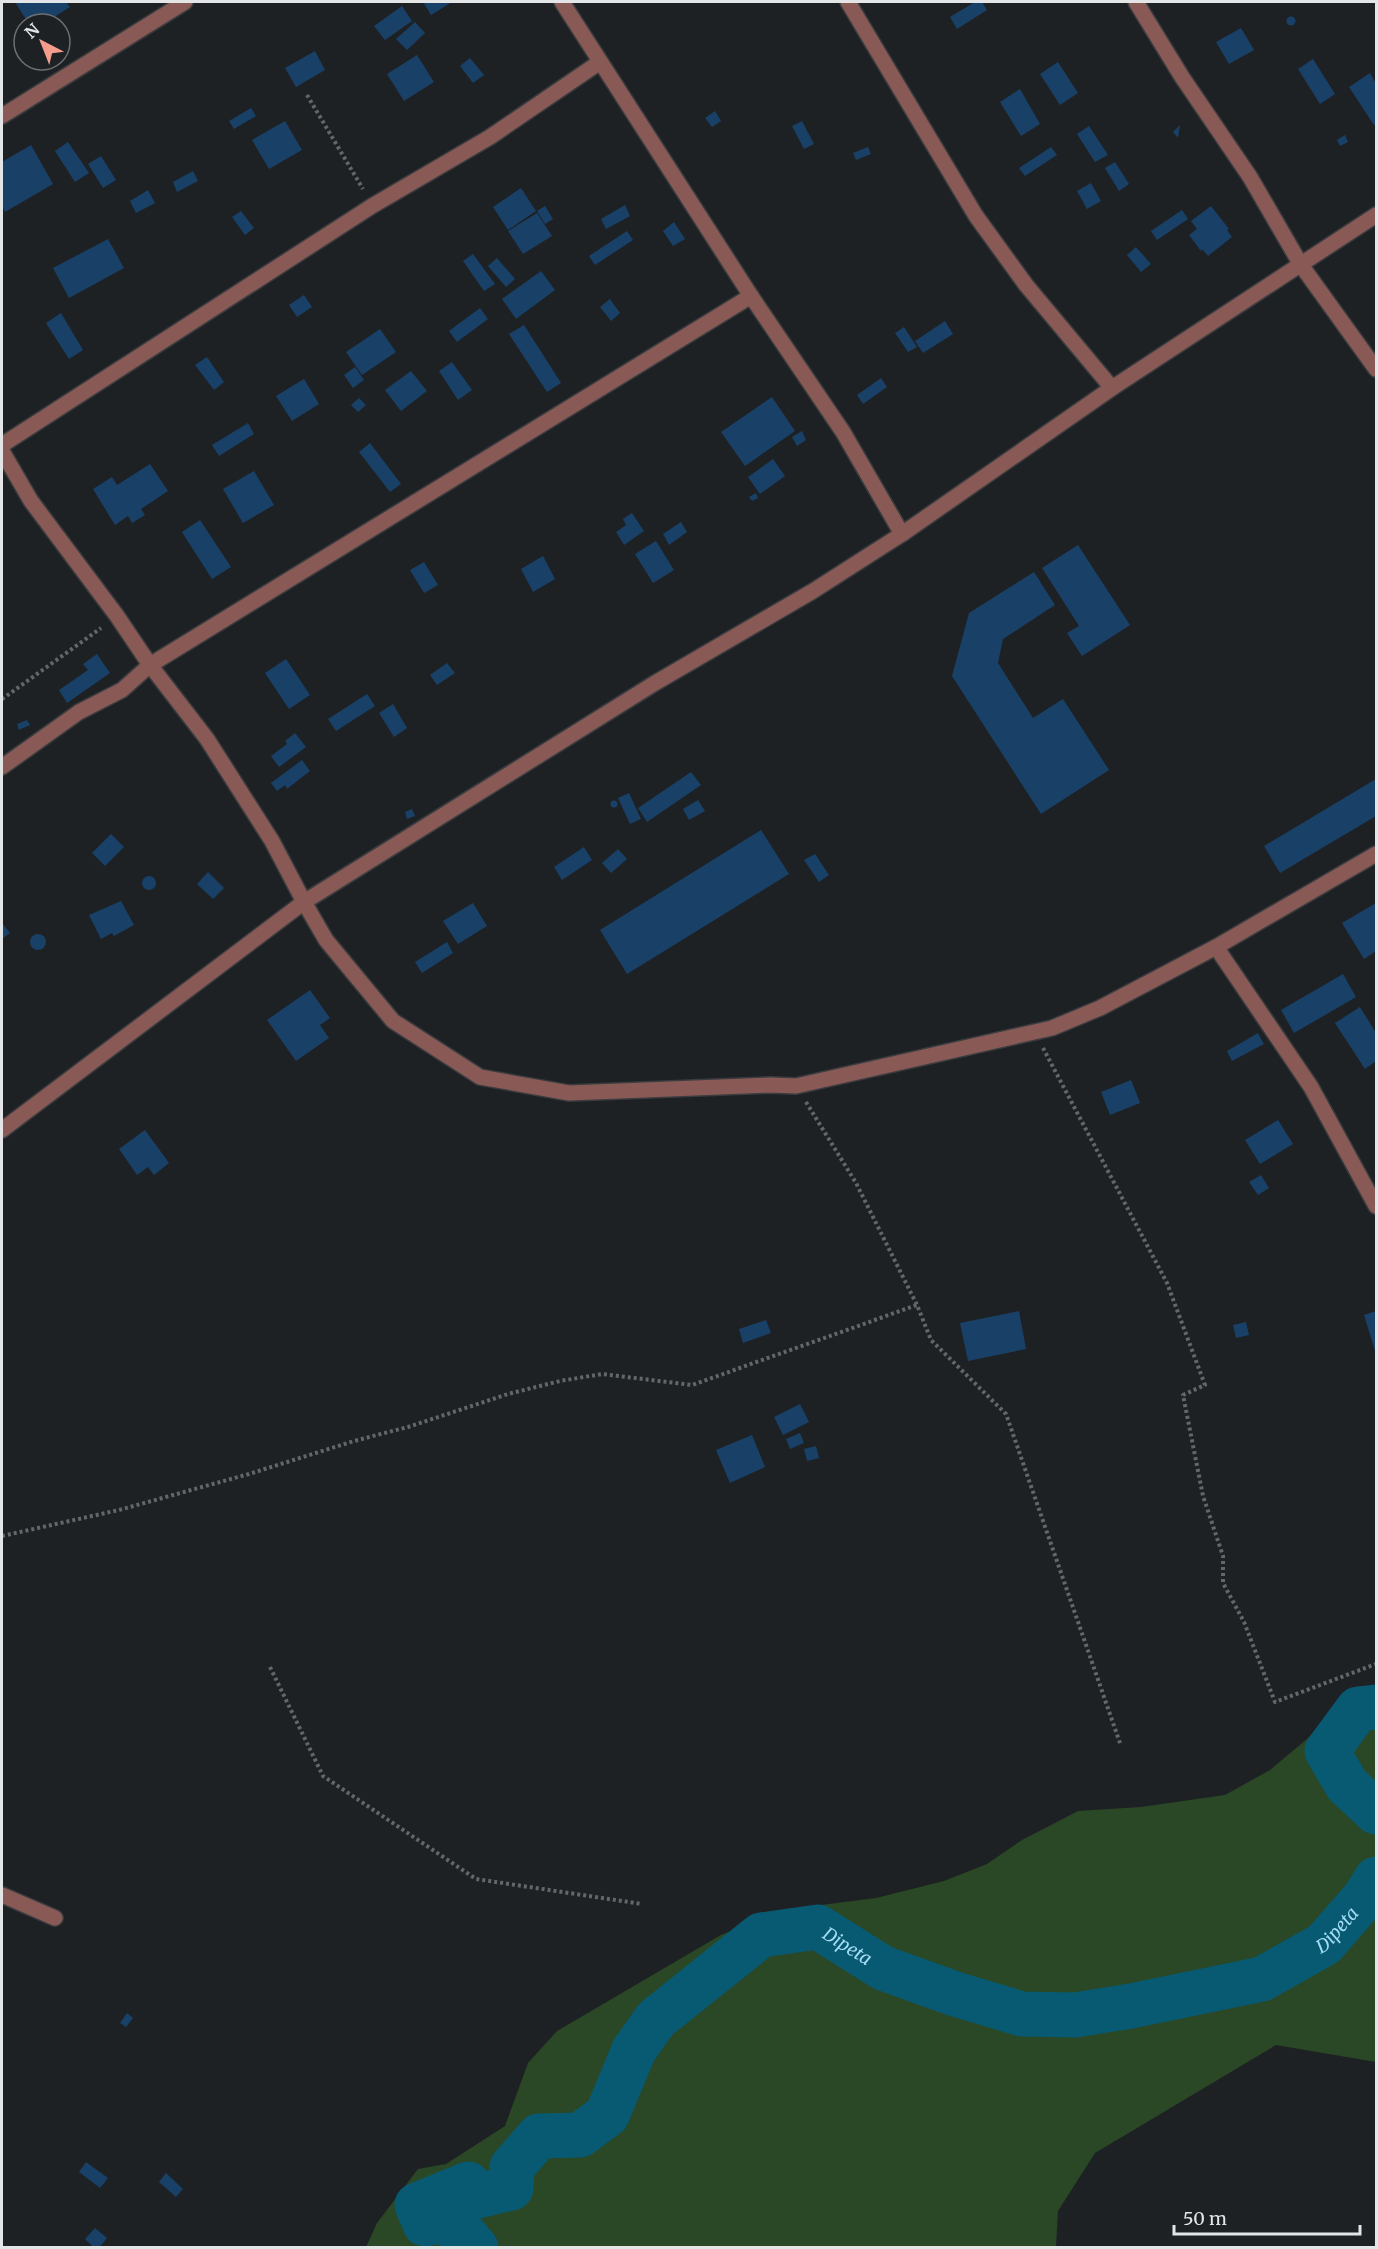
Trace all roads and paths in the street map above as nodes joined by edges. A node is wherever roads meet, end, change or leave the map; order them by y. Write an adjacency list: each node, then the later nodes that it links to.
1 (185, 2): 7 (street)
2 (562, 2): 5 (street)
3 (848, 2): 13 (street)
4 (1136, 2): 10 (street)
5 (600, 62): 8 (street); 11 (street)
6 (307, 94): 8 (path)
7 (2, 116)
8 (372, 206): 14 (street)
9 (1377, 215): 10 (street)
10 (1302, 265): 12 (street); 13 (street)
11 (751, 296): 16 (street); 18 (street)
12 (1377, 369)
13 (1112, 388): 16 (street)
14 (2, 445)
15 (2, 451): 17 (street)
16 (902, 534): 22 (street)
17 (117, 616): 18 (street); 19 (path)
18 (150, 665): 20 (street); 22 (street)
19 (2, 699)
20 (2, 767)
21 (1377, 854): 23 (street)
22 (304, 902): 25 (street); 26 (street)
23 (1216, 947): 24 (street); 27 (street)
24 (1034, 1032): 25 (street); 30 (path)
25 (796, 1086): 28 (path)
26 (2, 1130)
27 (1377, 1206)
28 (917, 1305): 29 (path); 32 (path)
29 (2, 1536)
30 (1377, 1664)
31 (270, 1667): 34 (path)
32 (1121, 1746)
33 (2, 1895): 35 (street)
34 (642, 1904)
35 (55, 1918)

